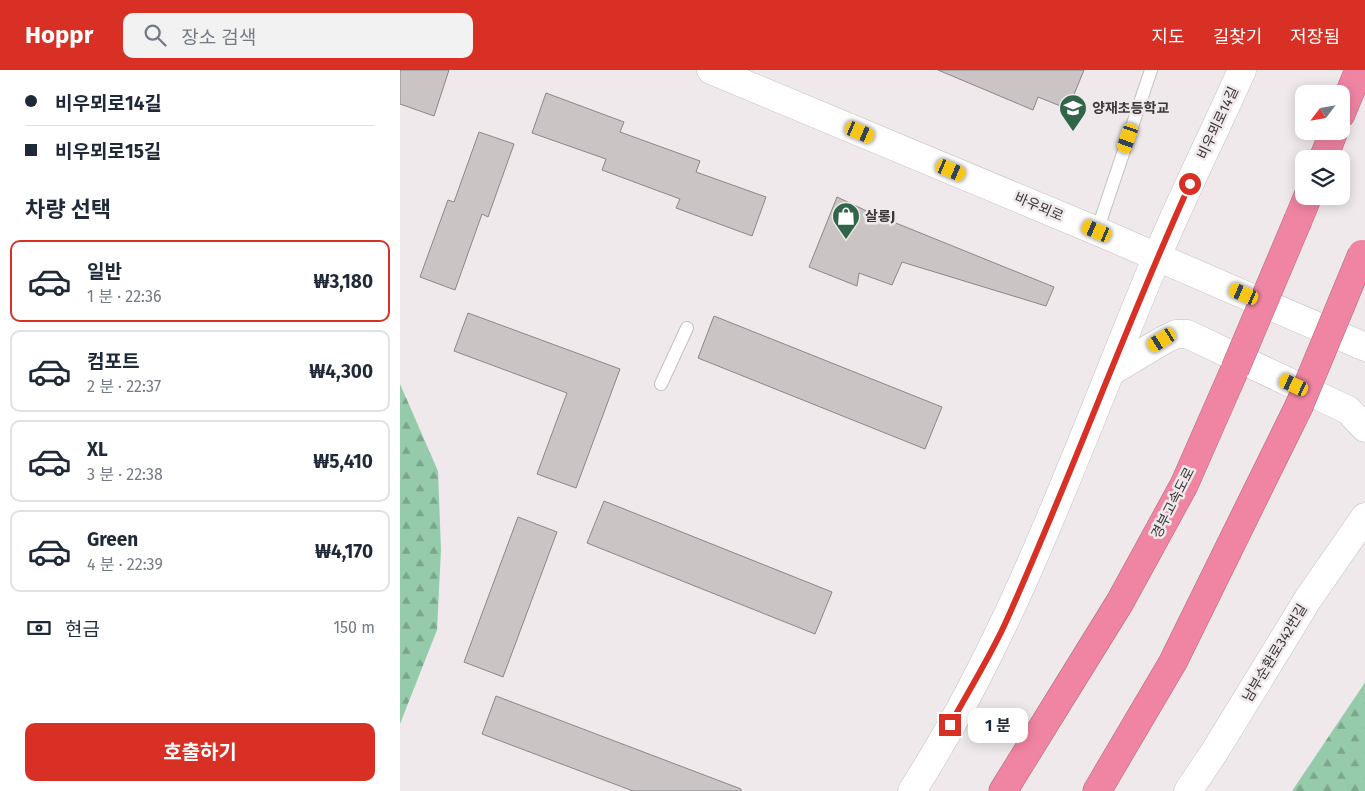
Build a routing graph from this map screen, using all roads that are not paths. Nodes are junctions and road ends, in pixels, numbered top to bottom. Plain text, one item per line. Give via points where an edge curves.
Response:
1 (711, 70) edge
2 (1151, 70) edge
3 (1242, 70) edge
4 (1359, 70) edge
5 (1350, 92) edge
6 (1303, 208) edge
7 (1097, 231) junction
8 (1364, 251) edge
9 (1157, 257) junction
10 (687, 328) dead end
11 (1365, 347) edge
12 (1112, 372) junction
13 (661, 384) dead end
14 (1365, 428) edge
15 (1365, 517) edge
16 (912, 791) edge
17 (1003, 791) edge
18 (1097, 791) edge
19 (1188, 791) edge

1 - 7 street, 바우뫼로
2 - 7 lane
3 - 9 street, 비우뫼로14길
4 - 5 highway
6 - 17 highway, 경부고속도로, bridge via 1184,485 1120,602
7 - 9 street, 바우뫼로
8 - 18 highway, bridge via 1299,406 1173,662
9 - 11 street, 바우뫼로
9 - 12 street, 비우뫼로14길
10 - 13 lane
12 - 14 street via 1162,340 1186,334 1348,410
12 - 16 street, 비우뫼로14길 via 1003,627
15 - 19 street, 남부순환로342번길 via 1308,599

